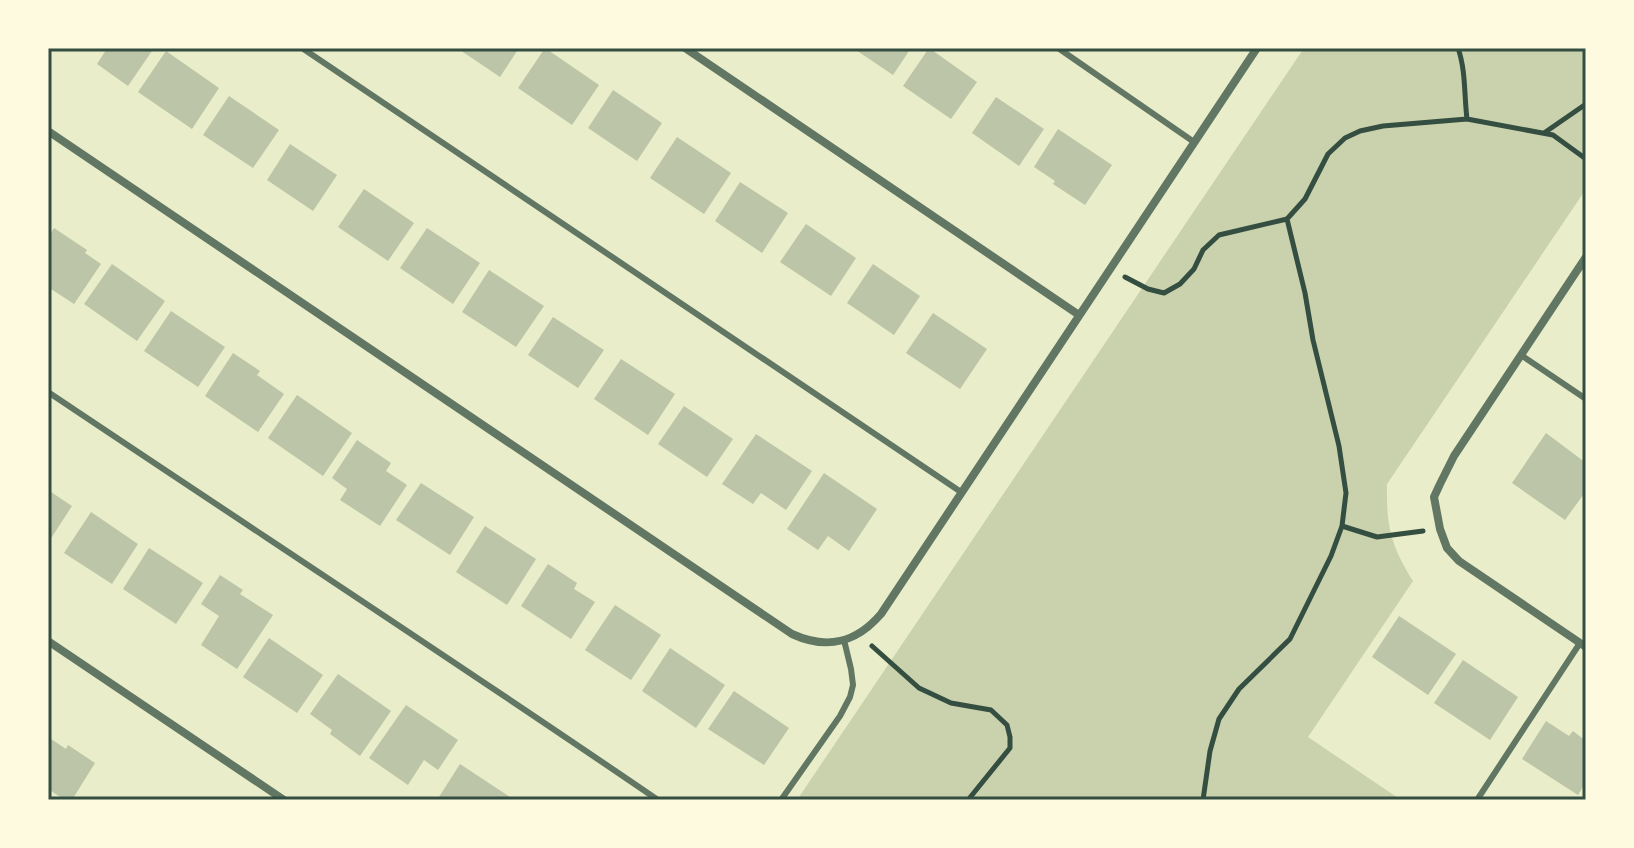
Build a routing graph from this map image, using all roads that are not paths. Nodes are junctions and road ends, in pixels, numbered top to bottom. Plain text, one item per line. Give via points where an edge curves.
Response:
1 (302, 48) edge
2 (685, 48) edge
3 (1058, 48) edge
4 (1257, 48) edge
5 (48, 131) edge
6 (1194, 142) junction
7 (1586, 257) edge
8 (1079, 315) junction
9 (1521, 355) junction
10 (48, 392) edge
11 (1586, 399) edge
12 (961, 492) junction
13 (844, 640) junction
14 (48, 641) edge
15 (1583, 645) edge
16 (284, 800) edge
17 (658, 800) edge
18 (781, 800) edge
19 (1477, 800) edge

1 - 12 lane
2 - 8 street
3 - 6 lane
4 - 6 street
5 - 13 street via 792,634 807,641
6 - 8 street
7 - 9 street
8 - 12 street
9 - 11 lane
9 - 15 street via 1440,484 1434,497 1440,529 1459,561
10 - 17 lane
12 - 13 street via 881,614 860,634
13 - 18 lane via 853,685 850,697
14 - 16 street
15 - 19 lane

